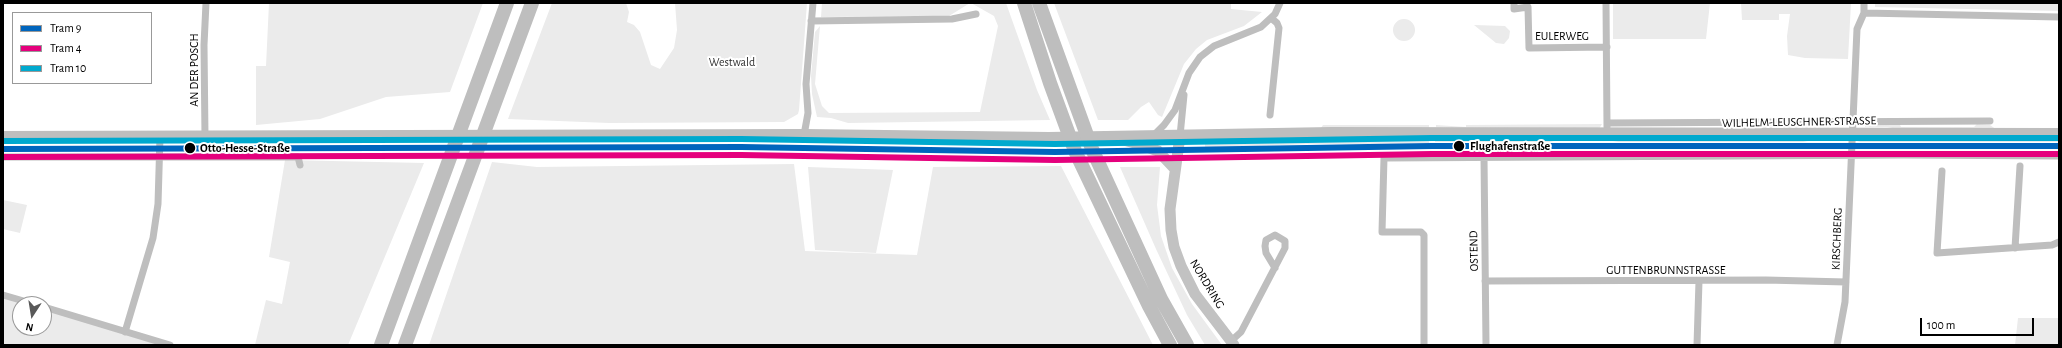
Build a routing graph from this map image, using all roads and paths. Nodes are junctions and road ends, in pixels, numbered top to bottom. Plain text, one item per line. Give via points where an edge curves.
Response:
1 (206, 3) edge
2 (507, 3) edge
3 (532, 3) edge
4 (813, 3) edge
5 (1024, 3) edge
6 (1039, 3) edge
7 (1280, 3) edge
8 (1514, 3) edge
9 (1606, 3) edge
10 (1864, 3) edge
11 (1864, 12) junction
12 (976, 14) dead end
13 (2059, 17) edge
14 (1271, 18) junction
15 (811, 21) junction
16 (1607, 47) junction
17 (1185, 87) junction
18 (1270, 115) dead end
19 (1990, 121) dead end
20 (1853, 127) junction
21 (1607, 129) junction
22 (2059, 134) edge
23 (804, 135) junction
24 (1152, 136) junction
25 (1180, 136) junction
26 (3, 137) edge
27 (160, 137) junction
28 (205, 137) junction
29 (1112, 137) junction
30 (1851, 156) junction
31 (2059, 156) edge
32 (3, 157) edge
33 (161, 157) junction
34 (1484, 157) junction
35 (300, 165) dead end
36 (2020, 166) dead end
37 (1175, 169) junction
38 (1942, 171) dead end
39 (2059, 242) edge
40 (2015, 248) junction
41 (1275, 268) dead end
42 (1485, 281) junction
43 (1699, 281) junction
44 (1846, 282) junction
45 (52, 309) edge
46 (391, 318) junction
47 (125, 332) junction
48 (1232, 343) edge
49 (170, 345) edge
50 (377, 345) edge
51 (381, 345) edge
52 (405, 345) edge
53 (1170, 345) edge
54 (1187, 345) edge
55 (1424, 345) edge
56 (1486, 345) edge
57 (1697, 345) edge
58 (1837, 345) edge

1 - 28 street, AN DER POSCH
2 - 46 highway
3 - 52 highway
4 - 15 street
5 - 53 highway via 1075,151
6 - 54 highway via 1092,148 1161,299
7 - 14 street
8 - 16 street, EULERWEG via 1514,9 1528,7 1529,48
9 - 16 street
10 - 11 street
11 - 13 street
11 - 20 street, KIRSCHBERG via 1857,29
12 - 15 street via 940,20
14 - 17 street via 1255,30 1209,49 1196,62
14 - 18 street via 1279,28
15 - 23 street via 806,84 808,113
16 - 21 street
17 - 24 street via 1171,116
17 - 25 street
19 - 20 street, WILHELM-LEUSCHNER-STRASSE
20 - 21 main road, WILHELM-LEUSCHNER-STRASSE
20 - 22 main road, WILHELM-LEUSCHNER-STRASSE
20 - 30 street, KIRSCHBERG
21 - 25 main road, WILHELM-LEUSCHNER-STRASSE
23 - 28 main road, WILHELM-LEUSCHNER-STRASSE
23 - 29 main road, WILHELM-LEUSCHNER-STRASSE
24 - 25 main road, WILHELM-LEUSCHNER-STRASSE
24 - 29 main road, WILHELM-LEUSCHNER-STRASSE
25 - 37 main road, NORDRING
26 - 27 main road, WILHELM-LEUSCHNER-STRASSE
27 - 28 main road, WILHELM-LEUSCHNER-STRASSE
27 - 33 street
29 - 37 main road via 1142,144 1158,151
30 - 31 street
30 - 34 street
30 - 44 street, KIRSCHBERG
32 - 33 street
33 - 35 street via 298,157
33 - 47 street via 153,238
34 - 42 street, OSTEND
34 - 55 street via 1384,158 1382,232 1422,232 1424,235
36 - 40 street
37 - 48 main road, NORDRING via 1170,220 1177,257 1195,294
38 - 40 street via 1937,253
39 - 40 street via 2052,245
41 - 48 street via 1241,332
42 - 43 street, GUTTENBRUNNSTRASSE
42 - 56 street, OSTEND
43 - 44 street, GUTTENBRUNNSTRASSE
43 - 57 street
44 - 58 street, KIRSCHBERG via 1844,312
45 - 47 street
46 - 50 highway
46 - 51 highway
47 - 49 street

